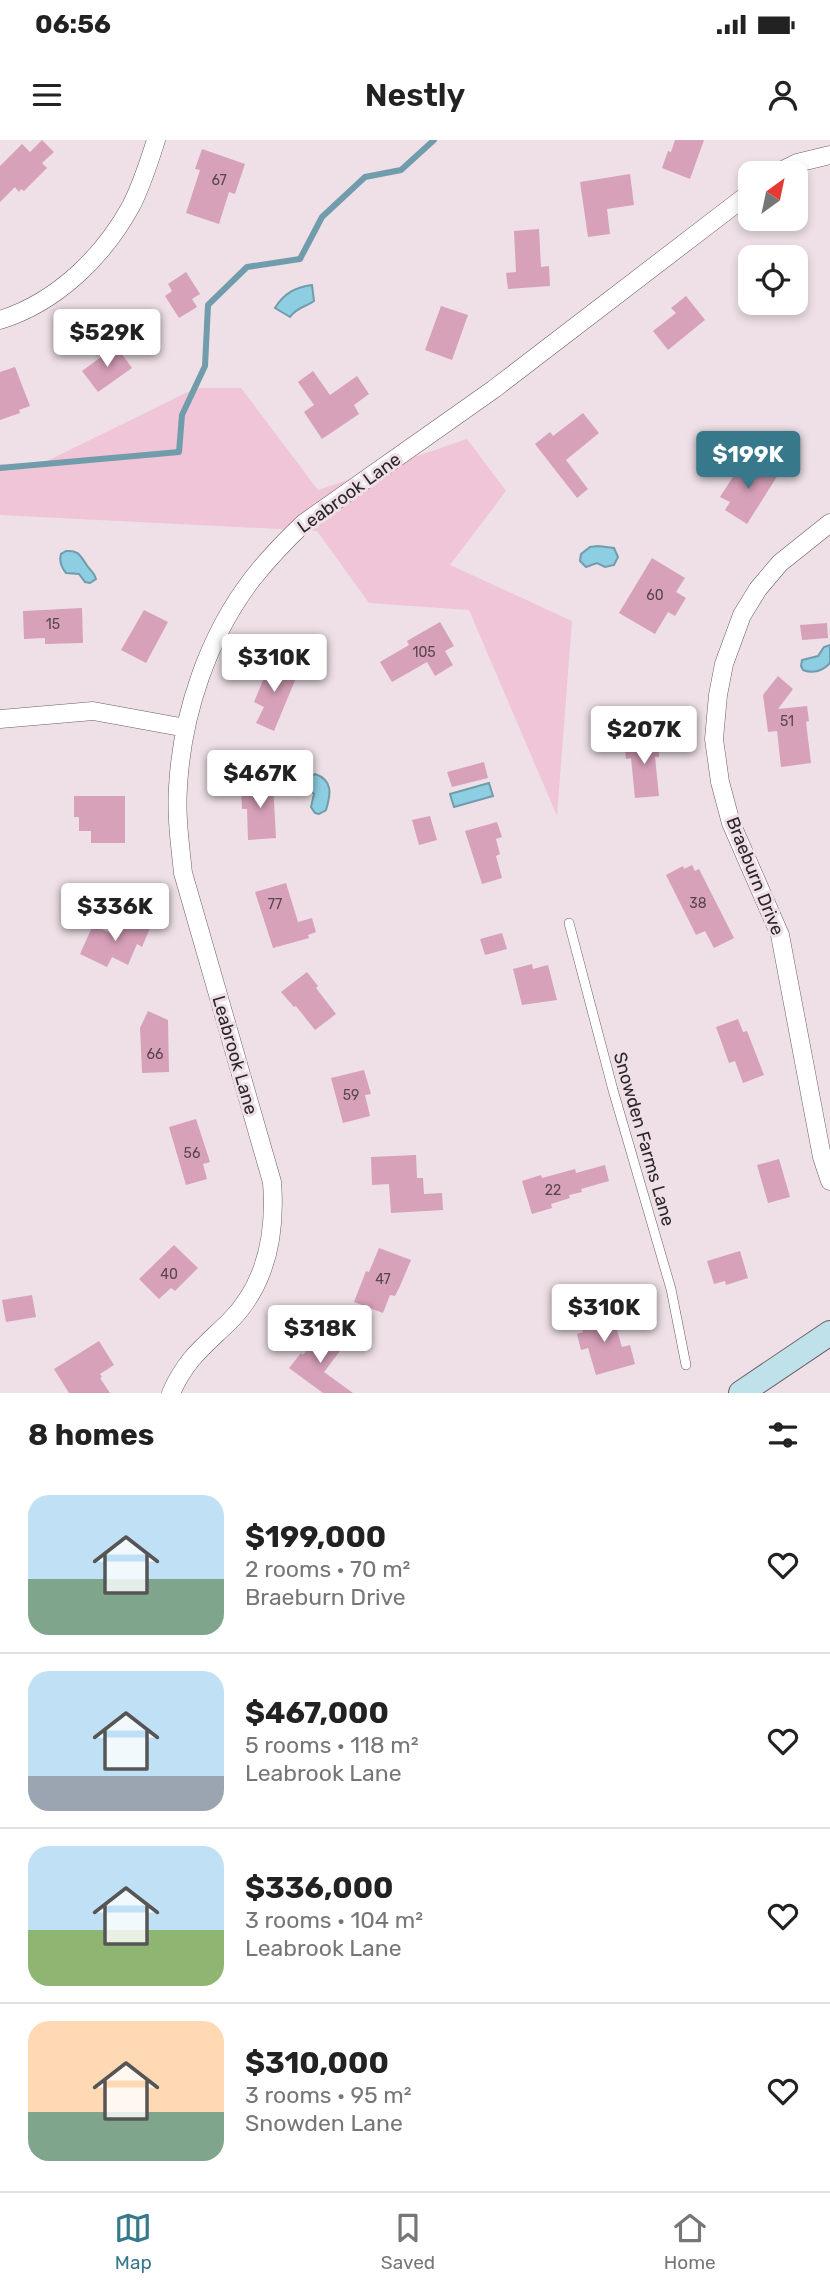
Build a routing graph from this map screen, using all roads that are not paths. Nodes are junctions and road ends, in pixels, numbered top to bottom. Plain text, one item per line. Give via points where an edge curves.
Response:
1 (156, 140) edge
2 (830, 155) edge
3 (805, 161) edge
4 (738, 202) edge
5 (0, 320) edge
6 (830, 523) edge
7 (0, 719) edge
8 (186, 728) junction
9 (569, 923) dead end
10 (830, 1181) edge
11 (830, 1334) edge
12 (686, 1365) dead end
13 (171, 1393) edge
14 (741, 1393) edge

1 - 5 street via 132,204 93,260 39,303
2 - 3 street
4 - 8 street, Leabrook Lane via 494,389 304,523 252,580 223,626 194,694
6 - 10 street, Braeburn Drive via 780,563 742,615 724,664 714,739 731,823 780,935
7 - 8 street via 93,711
8 - 13 street, Leabrook Lane via 178,786 183,873 272,1182 274,1210 272,1238 250,1296 193,1355
9 - 12 lane, Snowden Farms Lane via 671,1289
11 - 14 street

